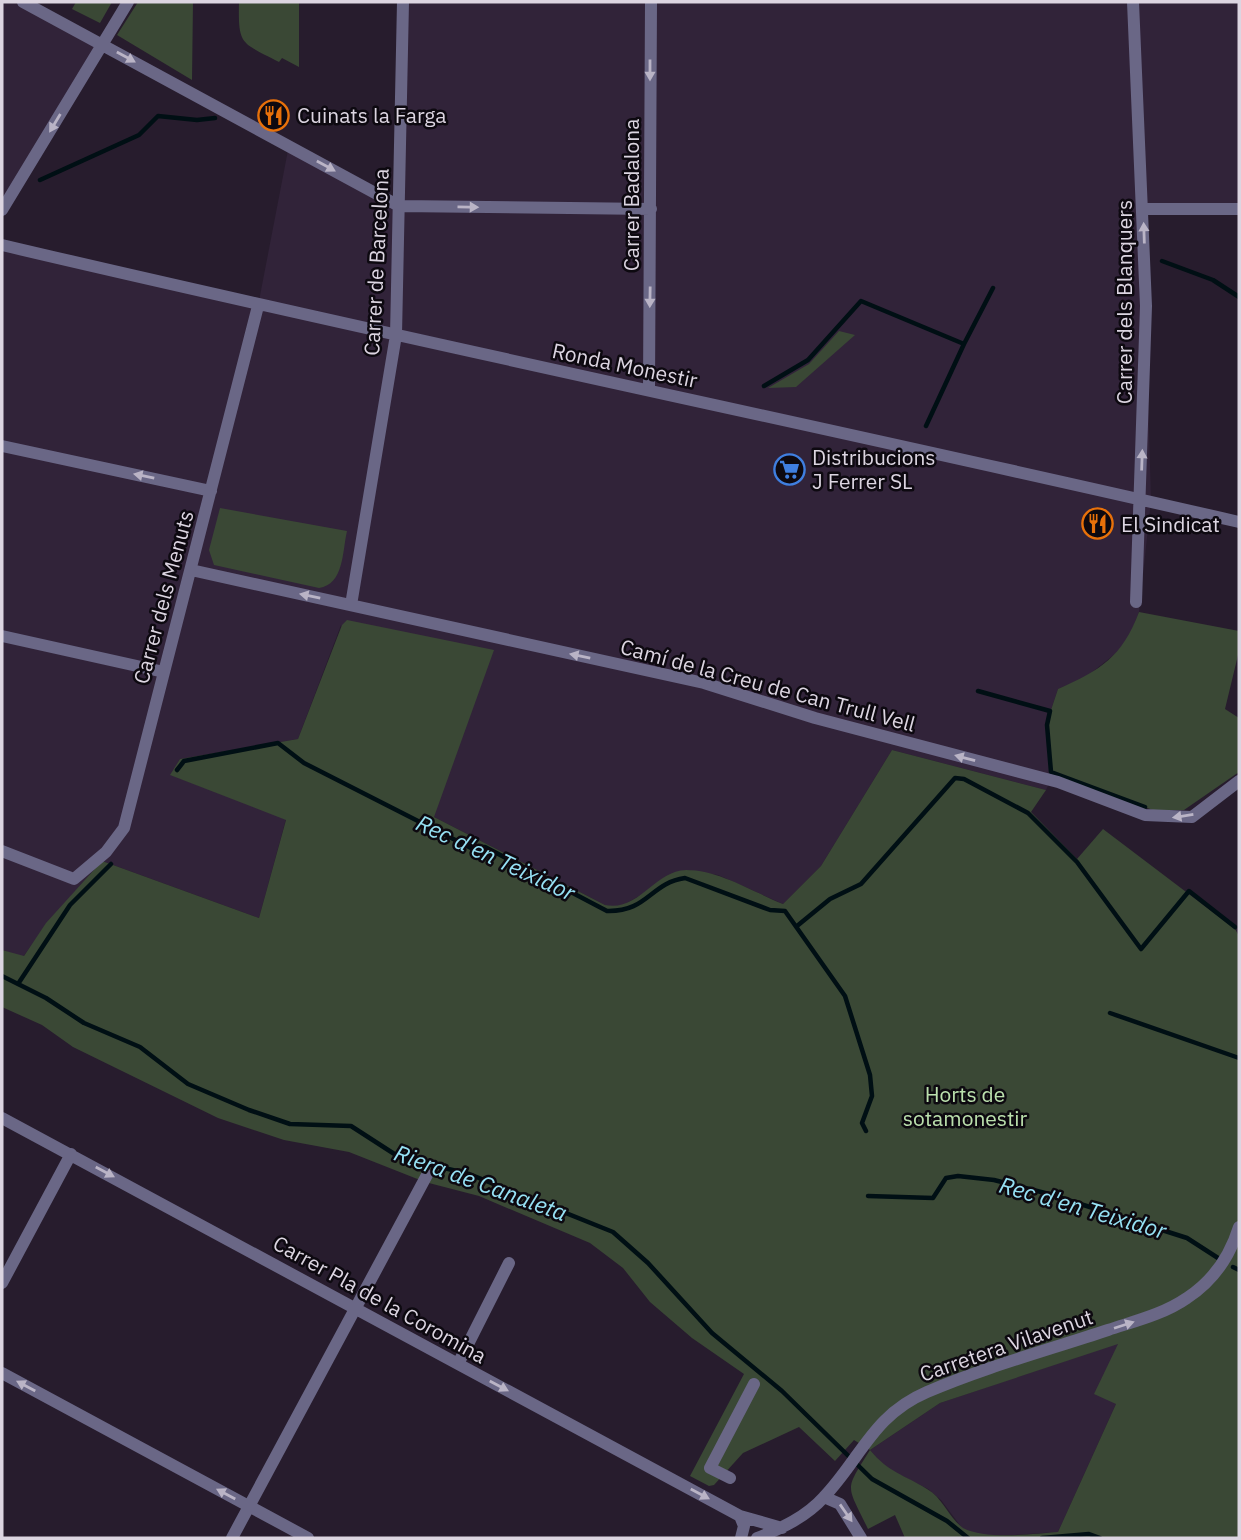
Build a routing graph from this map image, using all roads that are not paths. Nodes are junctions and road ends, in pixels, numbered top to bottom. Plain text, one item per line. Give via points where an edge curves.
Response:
1 (23, 2) edge
2 (128, 2) edge
3 (403, 2) edge
4 (651, 2) edge
5 (1133, 2) edge
6 (103, 44) junction
7 (399, 206) junction
8 (651, 209) junction
9 (1143, 209) junction
10 (1239, 209) edge
11 (2, 210) edge
12 (2, 245) edge
13 (258, 306) junction
14 (396, 335) junction
15 (649, 389) junction
16 (2, 446) edge
17 (211, 491) junction
18 (1140, 499) junction
19 (1239, 522) edge
20 (191, 570) junction
21 (1136, 602) dead end
22 (351, 605) junction
23 (2, 636) edge
24 (164, 672) junction
25 (1239, 781) edge
26 (2, 851) edge
27 (2, 1118) edge
28 (71, 1154) junction
29 (427, 1175) dead end
30 (1239, 1227) edge
31 (509, 1263) dead end
32 (2, 1283) edge
33 (355, 1308) junction
34 (458, 1364) junction
35 (2, 1373) edge
36 (754, 1384) dead end
37 (730, 1478) dead end
38 (824, 1497) junction
39 (249, 1506) junction
40 (740, 1516) junction
41 (782, 1528) junction
42 (232, 1538) edge
43 (308, 1538) edge
44 (741, 1538) edge
45 (757, 1538) edge
46 (861, 1538) edge

1 - 6 street
2 - 6 street
3 - 7 street, Carrer de Barcelona
4 -> 8 street, Carrer Badalona
5 - 9 street, Carrer dels Blanquers
6 -> 7 street
6 -> 11 street
7 -> 8 street
7 - 14 street, Carrer de Barcelona
8 -> 15 street, Carrer Badalona
9 - 10 street
18 -> 9 street, Carrer dels Blanquers via 1146,345
12 - 13 street, Ronda Monestir
13 - 14 street, Ronda Monestir
13 - 17 street, Carrer dels Menuts
14 - 15 street, Ronda Monestir
14 - 22 street, Carrer de Barcelona
15 - 18 street, Ronda Monestir
17 -> 16 street
17 - 20 street, Carrer dels Menuts
18 - 19 street, Ronda Monestir
18 - 21 street, Carrer dels Blanquers
22 -> 20 street, Camí de la Creu de Can Trull Vell
20 - 24 street, Carrer dels Menuts
25 -> 22 street, Camí de la Creu de Can Trull Vell via 1192,817 1145,815 1058,782 815,718 704,683
23 - 24 street
24 - 26 street, Carrer dels Menuts via 124,828 106,852 74,879
27 - 28 street, Carrer Pla de la Coromina
28 - 32 street
28 -> 33 street, Carrer Pla de la Coromina
29 - 33 street
38 -> 30 street, Carretera Vilavenut via 889,1415 925,1392 1177,1305 1217,1272
31 - 34 street
33 - 34 street, Carrer Pla de la Coromina
33 - 39 street
34 -> 40 street, Carrer Pla de la Coromina
39 -> 35 street
36 - 37 street via 710,1468
38 - 41 street, Carretera Vilavenut
38 -> 46 street via 840,1504
39 - 42 street
39 - 43 street
40 - 41 street, Carrer Pla de la Coromina
40 - 44 street via 744,1525
41 - 45 street, Carretera Vilavenut

